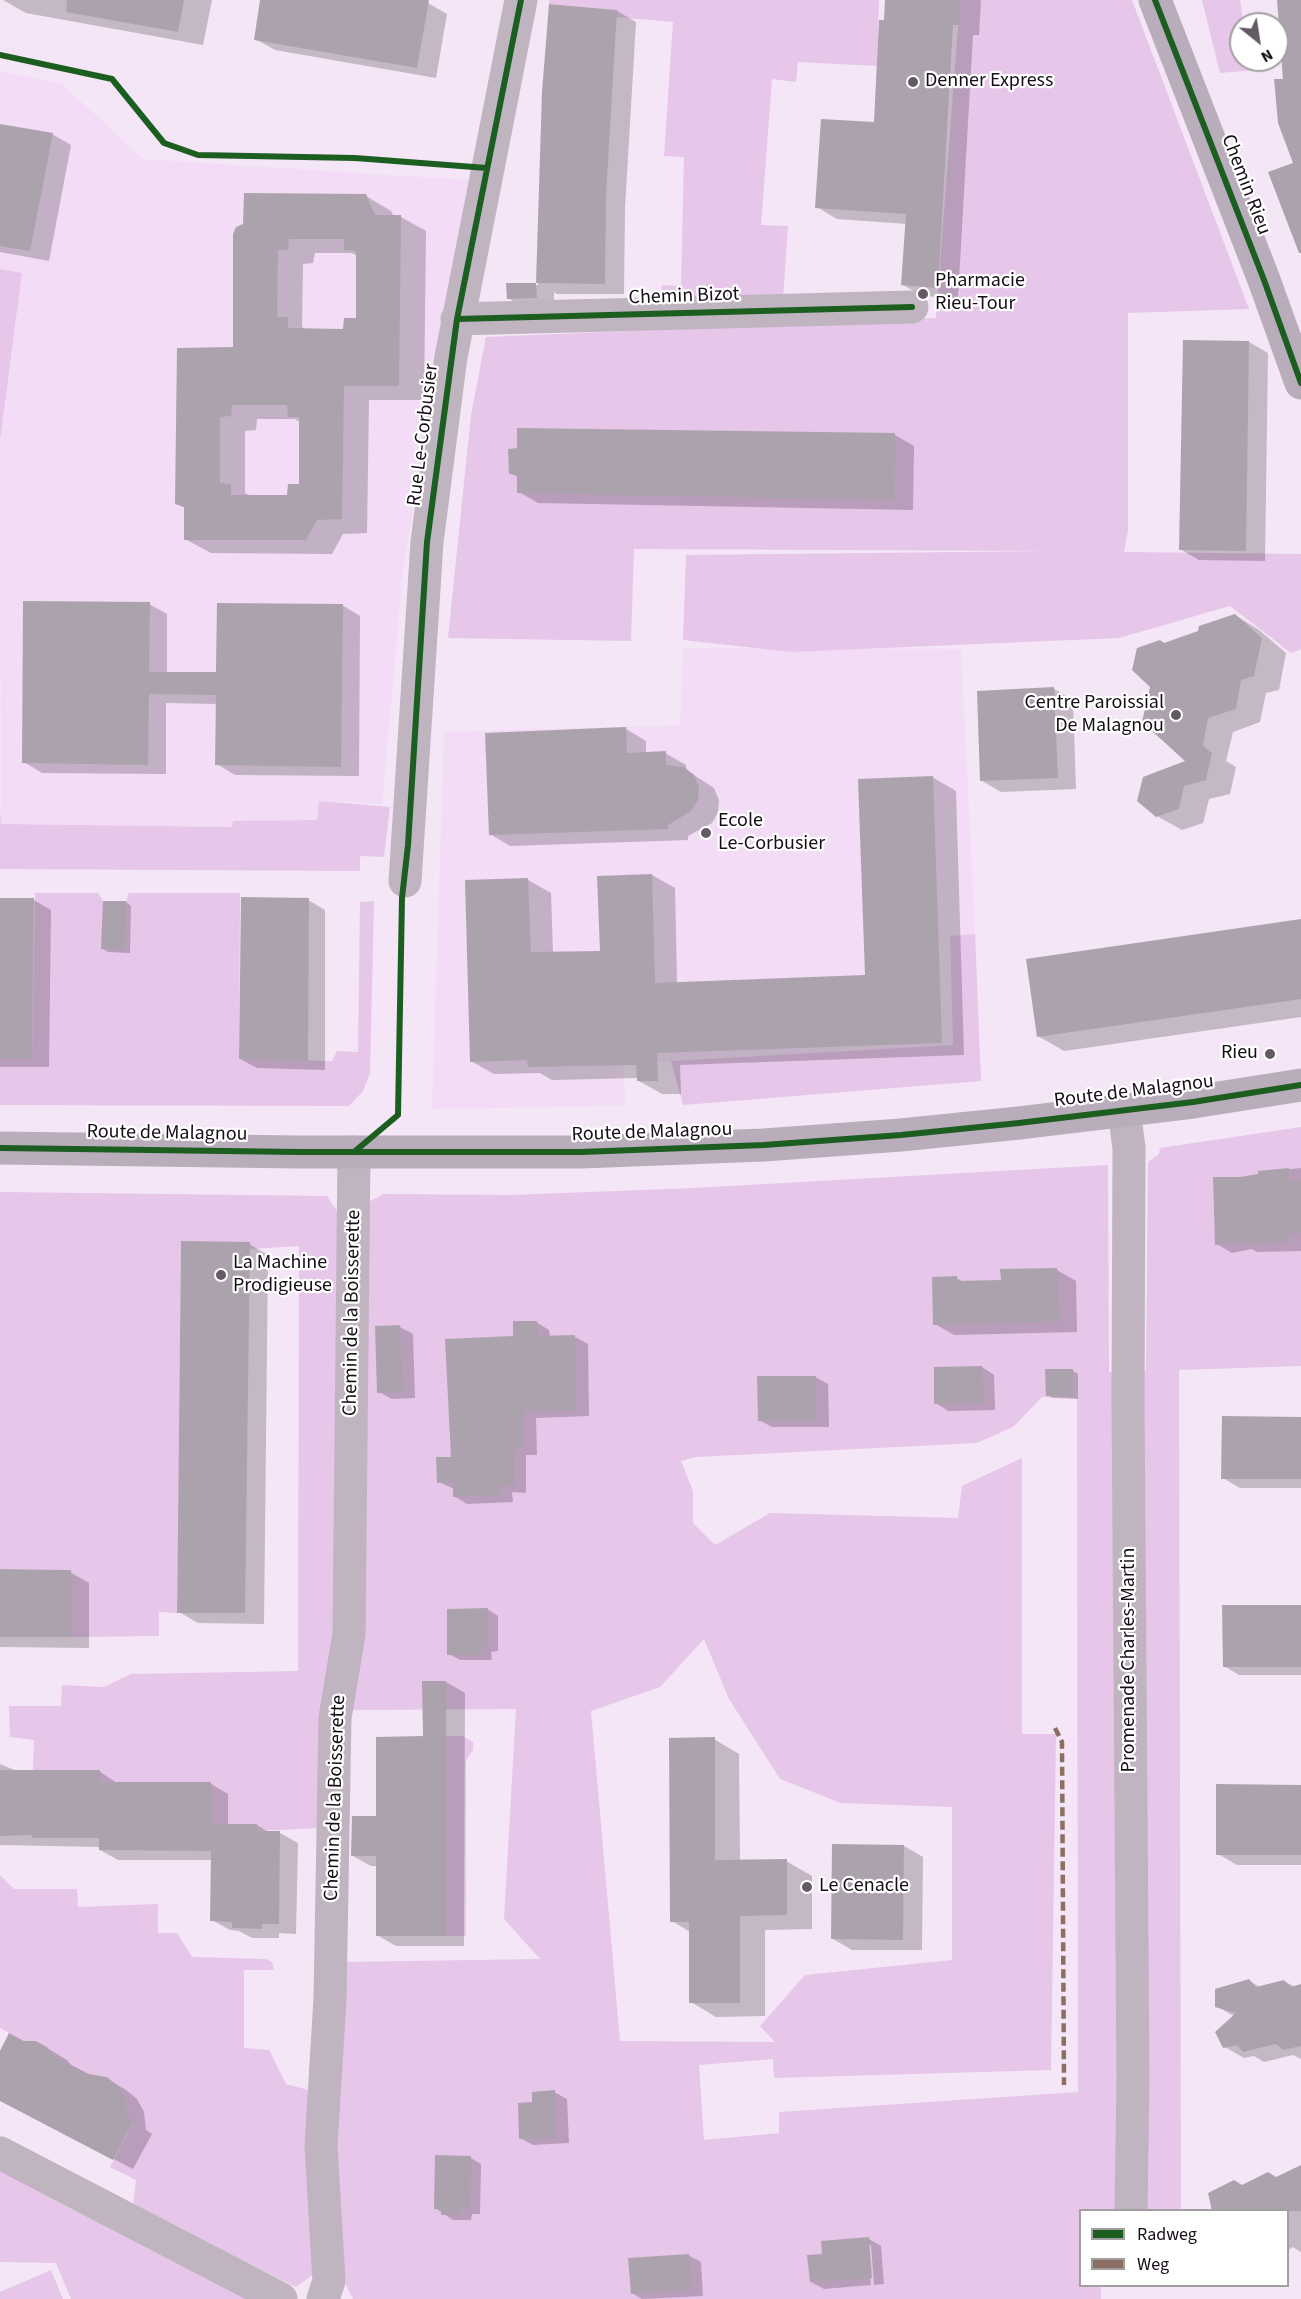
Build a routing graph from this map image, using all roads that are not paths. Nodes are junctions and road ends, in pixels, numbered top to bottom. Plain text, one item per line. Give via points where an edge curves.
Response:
1 (521, 0) edge
2 (1155, 0) edge
3 (912, 307) dead end
4 (458, 319) junction
5 (1301, 383) edge
6 (405, 880) dead end
7 (1301, 1085) edge
8 (1124, 1110) junction
9 (0, 1148) edge
10 (354, 1152) junction
11 (0, 2153) edge
12 (1131, 2209) edge
13 (281, 2299) edge
14 (323, 2299) edge

1 - 4 street, Rue Le-Corbusier
2 - 5 main road, Chemin Rieu
3 - 4 street, Chemin Bizot
4 - 6 street, Rue Le-Corbusier via 427,542
7 - 8 main road, Route de Malagnou
8 - 10 main road, Route de Malagnou via 902,1135 764,1145 580,1152
8 - 12 street, Promenade Charles-Martin via 1129,1148
9 - 10 main road, Route de Malagnou
10 - 14 street, Chemin de la Boisserette via 349,1634 335,1718 330,1999 321,2146 329,2281
11 - 13 street

